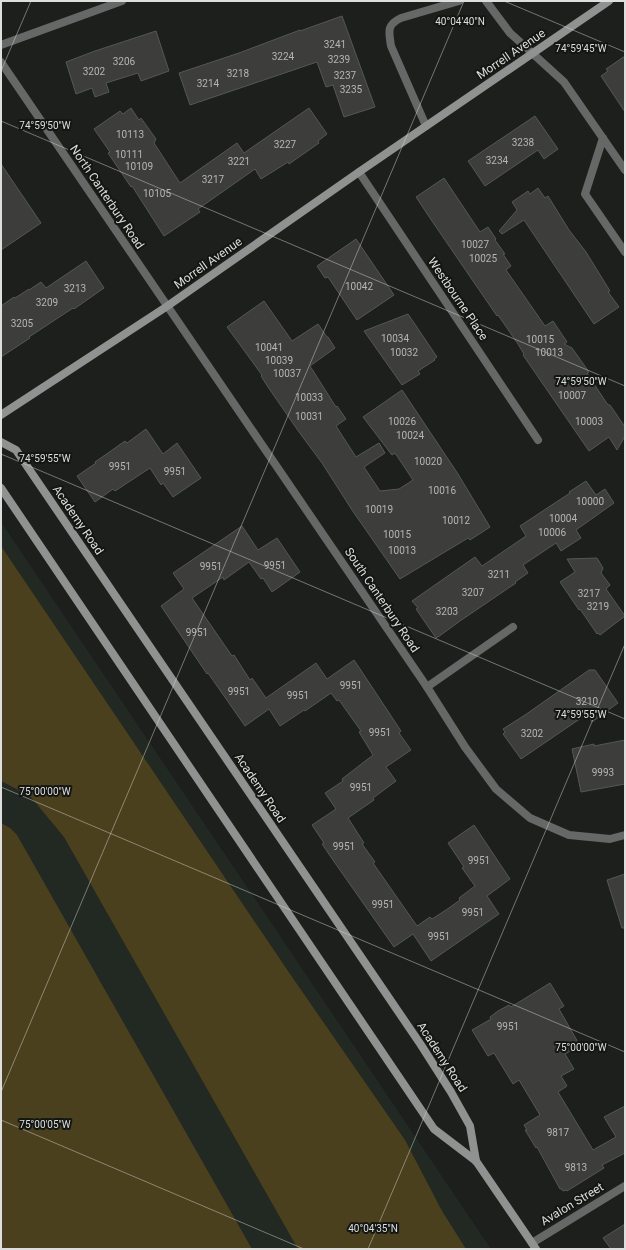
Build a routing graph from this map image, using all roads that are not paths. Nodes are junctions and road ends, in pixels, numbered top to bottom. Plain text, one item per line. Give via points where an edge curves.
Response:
1 (122, 1) edge
2 (459, 1) edge
3 (486, 1) edge
4 (609, 1) edge
5 (1, 45) edge
6 (534, 53) junction
7 (1, 62) edge
8 (426, 126) junction
9 (603, 138) junction
10 (625, 170) edge
11 (359, 172) junction
12 (625, 252) edge
13 (166, 306) junction
14 (1, 415) edge
15 (538, 440) dead end
16 (1, 442) edge
17 (1, 488) edge
18 (513, 627) dead end
19 (427, 687) junction
20 (625, 835) edge
21 (476, 1161) junction
22 (625, 1186) edge
23 (534, 1246) edge

1 - 5 street
2 - 8 street via 401,18 390,27 391,46
3 - 6 street via 510,33
4 - 6 main road, Morrell Avenue
6 - 8 main road, Morrell Avenue
6 - 9 street via 564,82
7 - 13 street, North Canterbury Road
8 - 11 main road, Morrell Avenue
9 - 10 street
9 - 12 street via 585,194
11 - 13 main road, Morrell Avenue
11 - 15 street, Westbourne Place
13 - 14 main road, Morrell Avenue
13 - 19 street, South Canterbury Road
16 - 21 main road, Academy Road via 16,450 421,1045 470,1126
17 - 21 main road, Academy Road via 434,1129
18 - 19 street
19 - 20 street, South Canterbury Road via 465,747 496,789 530,818 569,835 610,839
21 - 23 main road, Academy Road
22 - 23 street, Avalon Street via 562,1224

